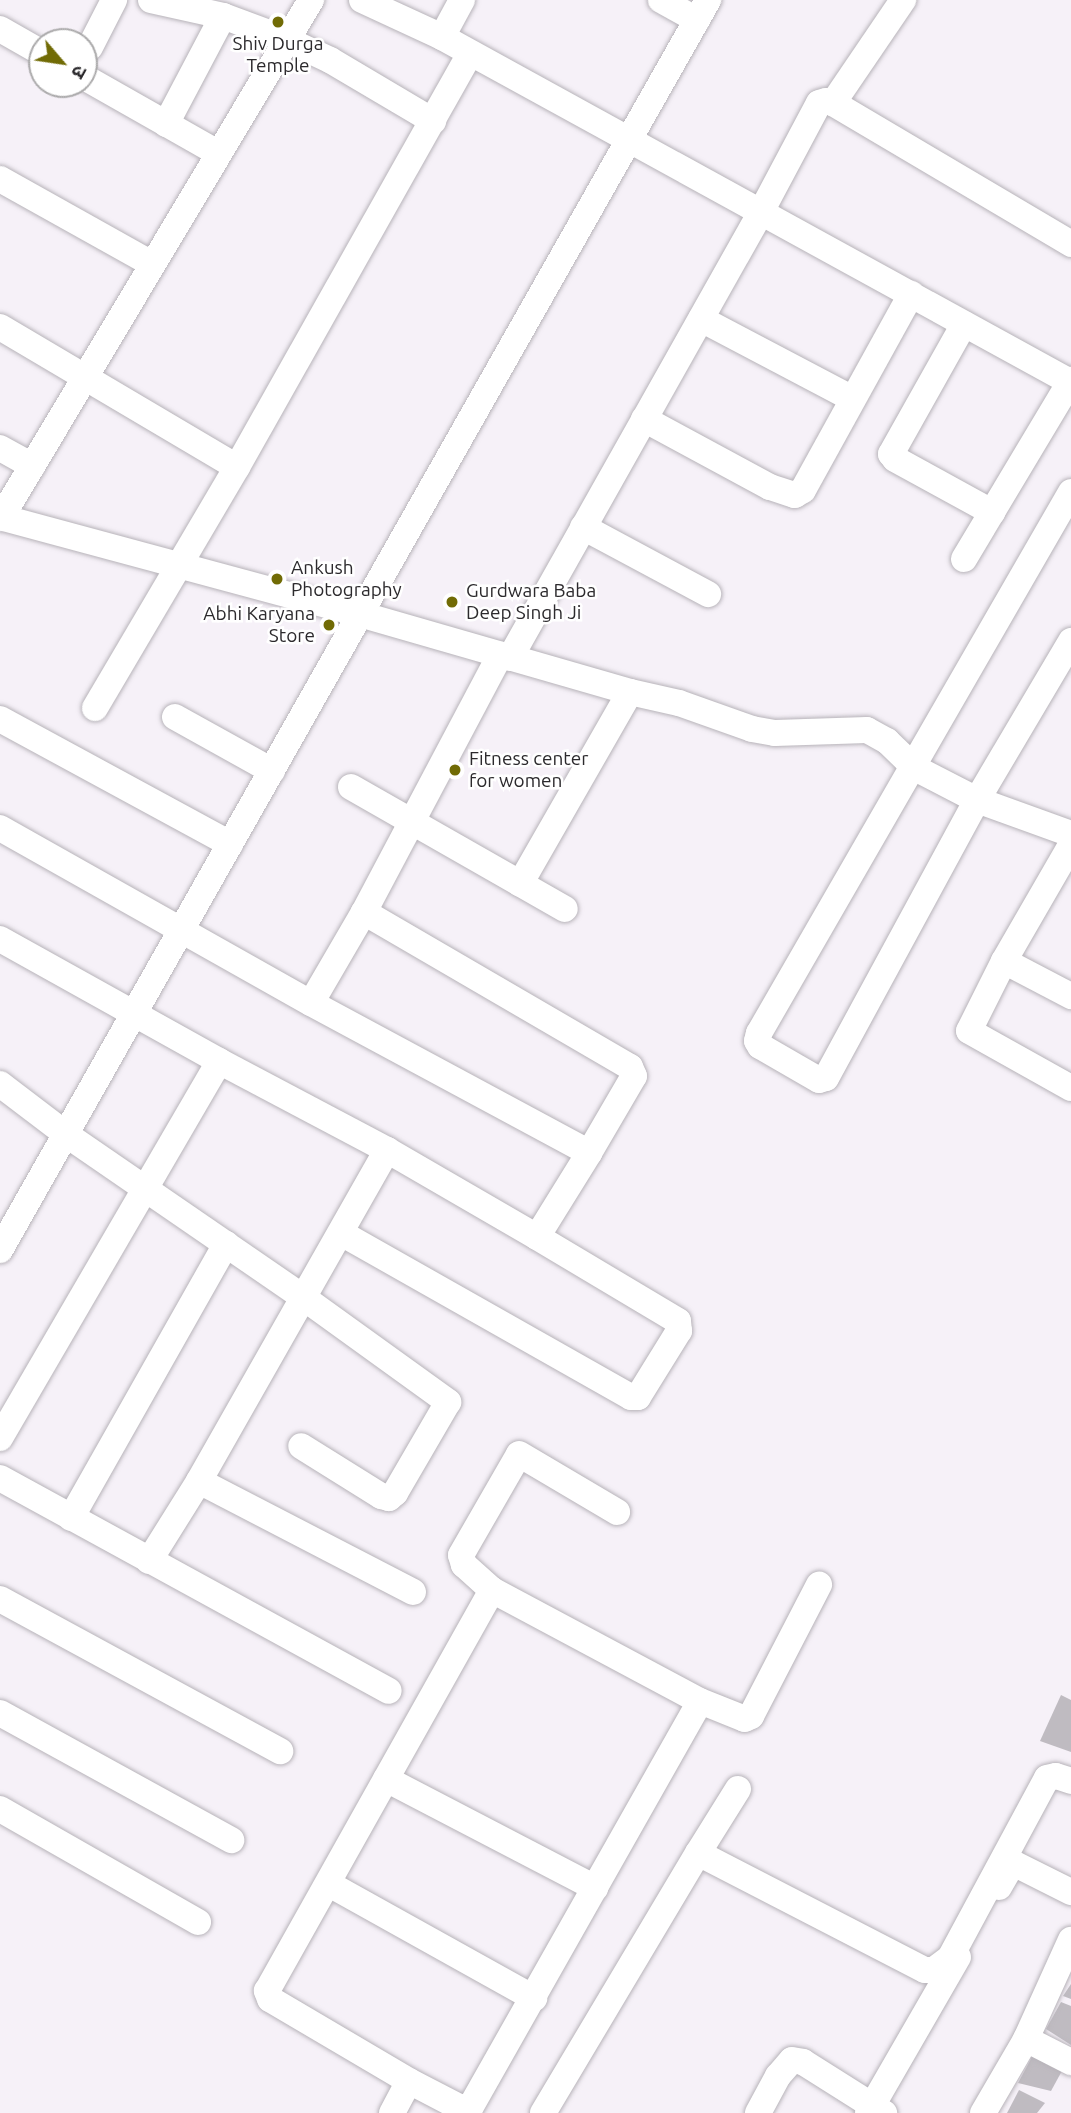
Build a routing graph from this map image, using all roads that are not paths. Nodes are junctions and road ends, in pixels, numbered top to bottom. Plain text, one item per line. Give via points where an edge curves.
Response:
1 (115, 0) edge
2 (311, 0) edge
3 (462, 0) edge
4 (661, 0) edge
5 (904, 0) edge
6 (366, 1) edge
7 (167, 2) edge
8 (703, 10) edge
9 (223, 16) junction
10 (0, 29) edge
11 (98, 32) edge
12 (442, 37) junction
13 (285, 39) junction
14 (28, 45) edge
15 (470, 53) junction
16 (98, 85) edge
17 (832, 103) junction
18 (433, 121) junction
19 (166, 124) junction
20 (631, 140) junction
21 (218, 153) junction
22 (0, 179) edge
23 (761, 212) junction
24 (1071, 244) edge
25 (152, 264) junction
26 (911, 294) junction
27 (701, 318) junction
28 (964, 324) junction
29 (0, 327) edge
30 (84, 378) junction
31 (1071, 381) edge
32 (843, 394) dead end
33 (644, 419) junction
34 (0, 448) edge
35 (32, 466) junction
36 (237, 467) junction
37 (1071, 492) edge
38 (992, 512) junction
39 (1, 517) edge
40 (583, 527) junction
41 (964, 559) dead end
42 (178, 567) junction
43 (708, 594) dead end
44 (360, 614) junction
45 (1071, 641) edge
46 (505, 656) junction
47 (630, 692) junction
48 (95, 708) dead end
49 (175, 717) dead end
50 (0, 719) edge
51 (915, 768) junction
52 (272, 771) junction
53 (351, 787) dead end
54 (977, 800) junction
55 (414, 823) junction
56 (0, 828) edge
57 (1071, 834) edge
58 (230, 844) junction
59 (1071, 845) edge
60 (520, 884) junction
61 (565, 909) dead end
62 (364, 912) junction
63 (183, 929) junction
64 (0, 939) edge
65 (1004, 961) junction
66 (1071, 996) edge
67 (311, 1003) junction
68 (136, 1013) junction
69 (219, 1061) junction
70 (1, 1085) edge
71 (1071, 1088) edge
72 (67, 1135) junction
73 (387, 1150) junction
74 (589, 1153) junction
75 (145, 1189) junction
76 (341, 1233) junction
77 (4, 1234) edge
78 (537, 1237) junction
79 (226, 1244) junction
80 (304, 1298) junction
81 (0, 1438) edge
82 (301, 1446) dead end
83 (0, 1478) edge
84 (199, 1481) junction
85 (617, 1512) dead end
86 (71, 1518) junction
87 (149, 1561) junction
88 (819, 1585) dead end
89 (492, 1590) junction
90 (413, 1592) dead end
91 (0, 1599) edge
92 (389, 1691) dead end
93 (700, 1701) junction
94 (0, 1713) edge
95 (280, 1751) dead end
96 (386, 1779) junction
97 (1071, 1780) edge
98 (738, 1789) dead end
99 (0, 1809) edge
100 (231, 1840) dead end
101 (698, 1853) junction
102 (329, 1884) junction
103 (595, 1888) junction
104 (1071, 1892) edge
105 (198, 1922) dead end
106 (1069, 1950) edge
107 (534, 1998) junction
108 (1026, 2039) junction
109 (1071, 2062) edge
110 (409, 2081) junction
111 (875, 2110) edge
112 (392, 2113) edge
113 (543, 2113) edge
114 (758, 2113) edge
115 (983, 2113) edge

1 - 7 street
1 - 11 street
2 - 13 street
3 - 12 street
4 - 8 street
5 - 17 street
6 - 12 street
7 - 9 street
8 - 20 street
9 - 13 street
9 - 19 street
10 - 14 street
12 - 15 street
13 - 18 street
13 - 21 street
15 - 18 street
15 - 20 street
16 - 19 street
17 - 23 street via 823,101 816,108
17 - 24 street
18 - 36 street
19 - 21 street
20 - 23 street
20 - 44 street
21 - 25 street
22 - 25 street
23 - 26 street
23 - 27 street
25 - 30 street
26 - 28 street
26 - 33 street via 803,490 795,495 770,487
27 - 32 street
27 - 33 street
28 - 31 street
28 - 38 street via 891,454
29 - 30 street
30 - 35 street
30 - 36 street
31 - 38 street
33 - 40 street
34 - 35 street
35 - 39 street
36 - 42 street
37 - 51 street
38 - 41 street
39 - 42 street
40 - 43 street
40 - 46 street
42 - 44 street
42 - 48 street
44 - 46 street
44 - 52 street
45 - 54 street
46 - 47 street
46 - 55 street
47 - 51 street via 775,733 867,730 887,741
47 - 60 street
49 - 52 street
50 - 58 street
51 - 54 street
51 - 54 street via 759,1033 760,1046 819,1080 826,1078
52 - 58 street
53 - 55 street
54 - 57 street
55 - 60 street
55 - 62 street
56 - 63 street
58 - 63 street
59 - 65 street
60 - 61 street
62 - 67 street
62 - 74 street via 632,1069 632,1079
63 - 67 street
63 - 68 street
64 - 68 street
65 - 66 street
65 - 71 street via 969,1032
67 - 74 street
68 - 69 street
68 - 72 street
69 - 73 street
69 - 75 street
70 - 72 street
72 - 75 street
72 - 77 street
73 - 76 street
73 - 78 street
74 - 78 street
75 - 79 street
75 - 81 street
76 - 78 street via 638,1397 679,1331 678,1321
76 - 80 street
79 - 80 street
79 - 86 street
80 - 82 street via 448,1402 389,1498
80 - 84 street
83 - 86 street
84 - 87 street
84 - 90 street
85 - 89 street via 519,1454 461,1555 464,1565
86 - 87 street
87 - 92 street
88 - 93 street via 751,1716 742,1719
89 - 93 street
89 - 96 street
91 - 95 street
93 - 103 street
94 - 100 street
96 - 102 street
96 - 103 street
97 - 101 street via 1047,1779 950,1958 934,1970 925,1970
98 - 101 street
99 - 105 street
101 - 113 street
102 - 107 street
102 - 110 street via 267,1994
103 - 107 street
104 - 111 street via 1013,1863
106 - 108 street
107 - 110 street via 470,2108 459,2107
108 - 109 street
108 - 115 street
110 - 112 street
111 - 114 street via 803,2062 792,2060

